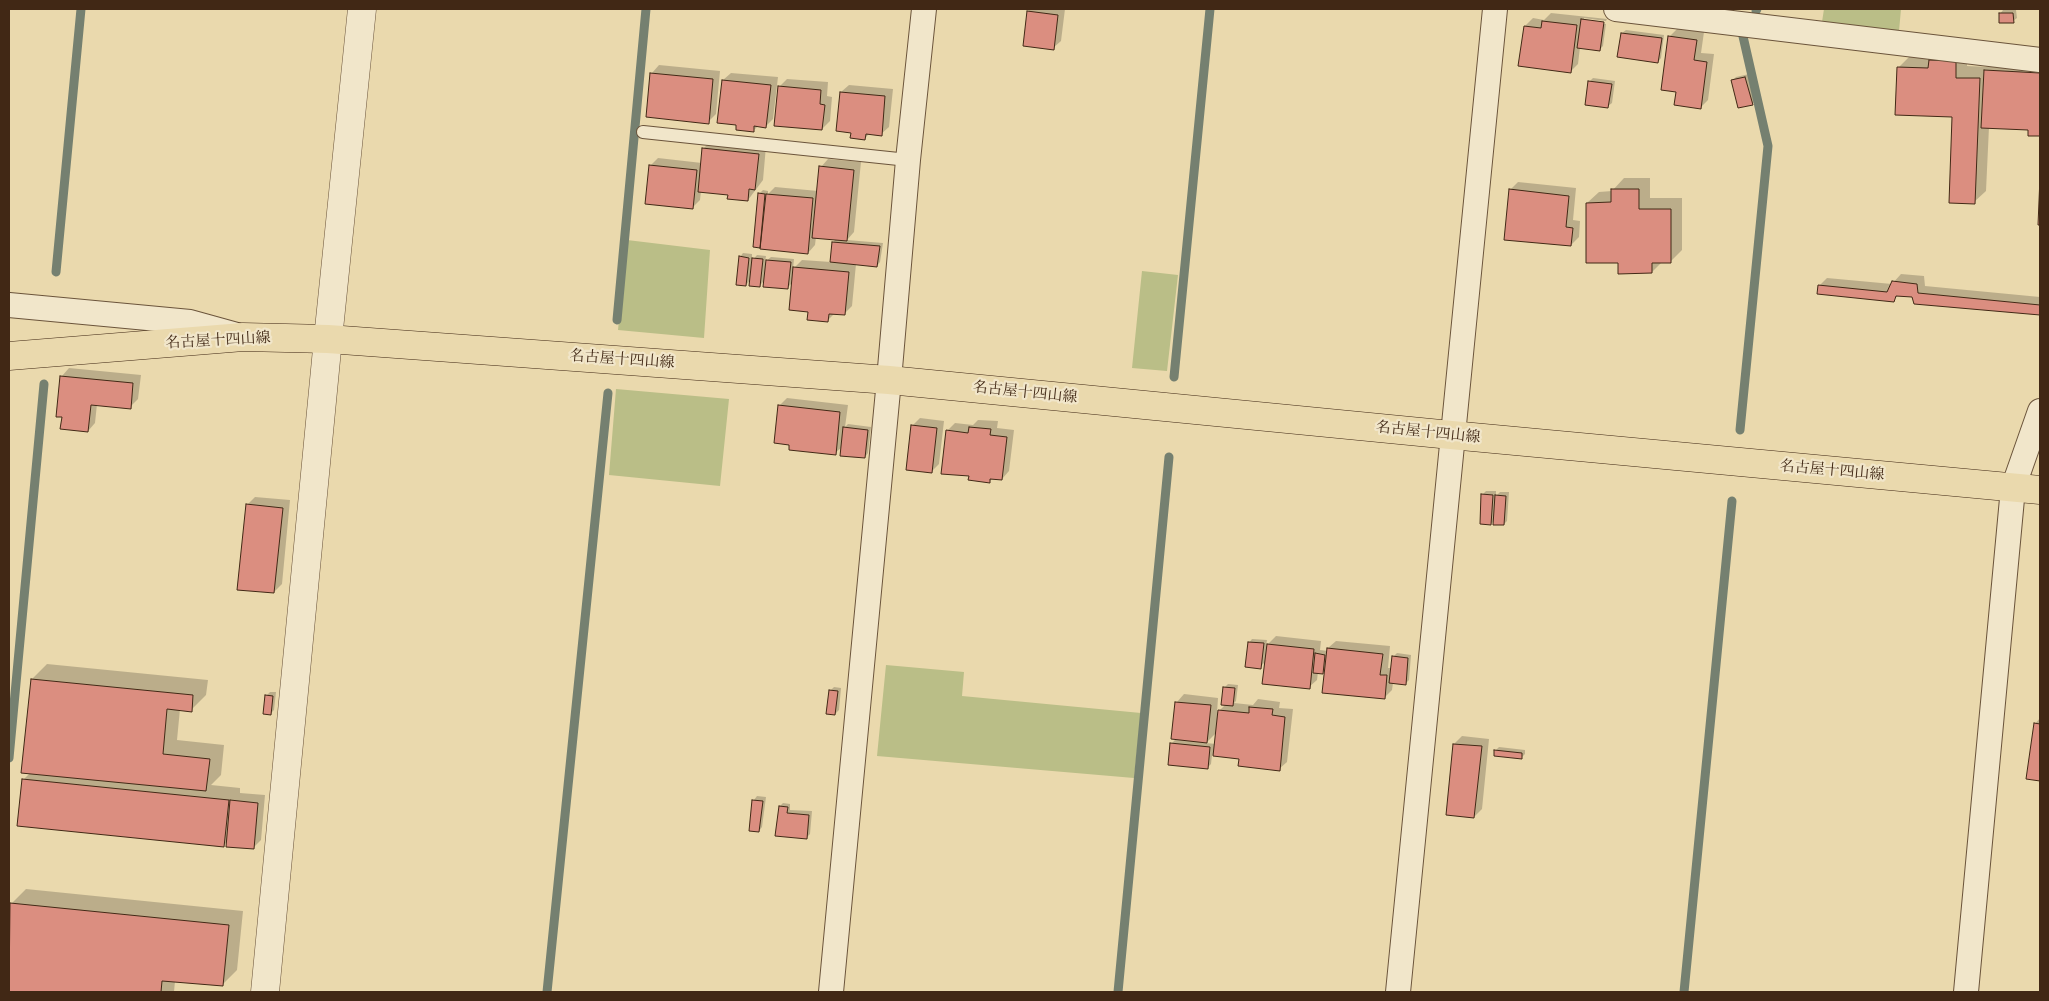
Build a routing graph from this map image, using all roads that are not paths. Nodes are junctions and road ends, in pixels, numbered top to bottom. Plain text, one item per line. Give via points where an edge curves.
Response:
1 (362, 9) edge
2 (924, 9) edge
3 (1495, 9) edge
4 (1616, 9) edge
5 (2040, 60) edge
6 (643, 132) dead end
7 (908, 160) junction
8 (9, 305) edge
9 (243, 337) junction
10 (328, 339) junction
11 (9, 356) edge
12 (889, 380) junction
13 (2040, 411) edge
14 (1451, 435) junction
15 (2013, 488) junction
16 (2040, 490) edge
17 (265, 992) edge
18 (831, 992) edge
19 (1398, 992) edge
20 (1966, 992) edge

1 - 10 street
2 - 7 street
3 - 14 street
4 - 5 street
6 - 7 lane
7 - 12 street
8 - 9 street via 190,322
9 - 10 main road, 名古屋十四山線
9 - 11 main road, 名古屋十四山線
10 - 12 main road, 名古屋十四山線
10 - 17 street
12 - 14 main road, 名古屋十四山線
12 - 18 street
13 - 15 street
14 - 15 main road, 名古屋十四山線
14 - 19 street
15 - 16 main road, 名古屋十四山線
15 - 20 street

